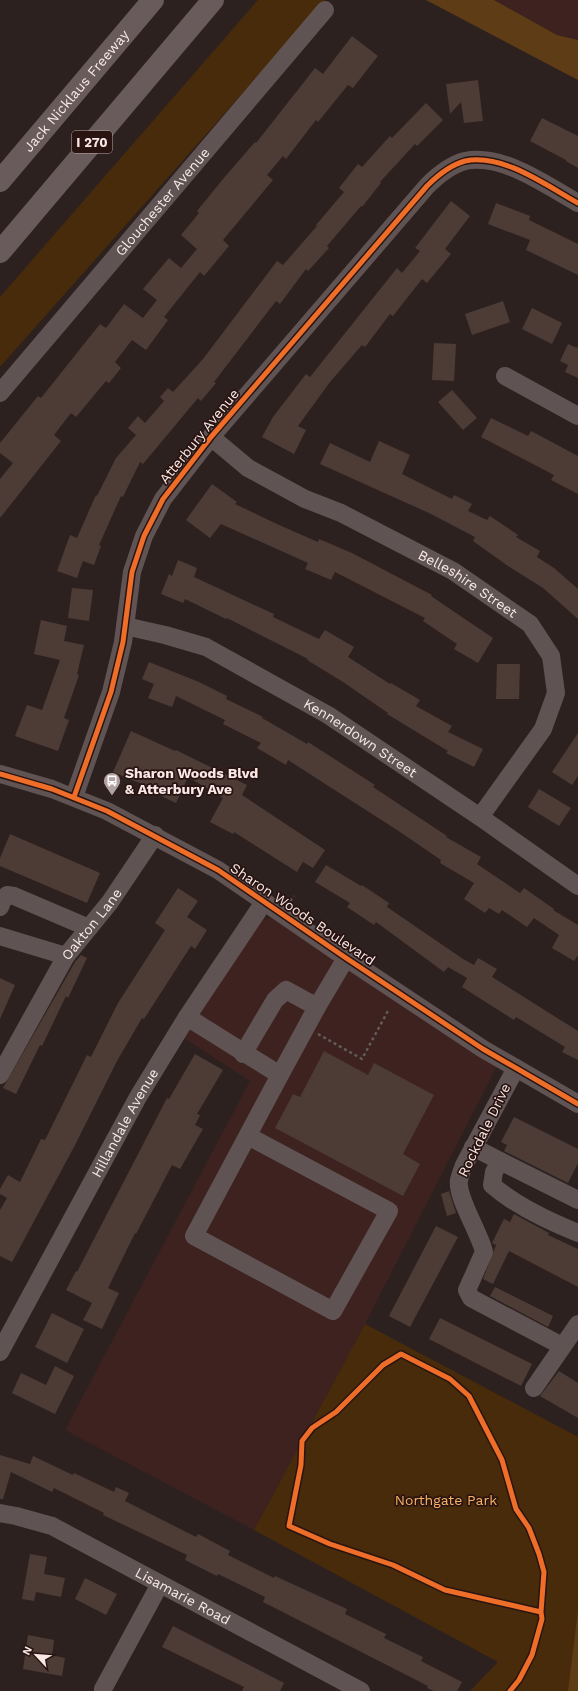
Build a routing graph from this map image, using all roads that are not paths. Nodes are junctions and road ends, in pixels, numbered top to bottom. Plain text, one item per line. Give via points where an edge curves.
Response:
1 (139, 0) edge
2 (153, 0) edge
3 (213, 0) edge
4 (217, 0) edge
5 (325, 10) dead end
6 (185, 33) junction
7 (76, 91) junction
8 (0, 182) edge
9 (578, 203) edge
10 (0, 252) edge
11 (505, 376) dead end
12 (0, 394) edge
13 (578, 416) edge
14 (211, 437) junction
15 (125, 626) junction
16 (0, 774) edge
17 (74, 797) junction
18 (480, 817) junction
19 (156, 835) junction
20 (578, 886) edge
21 (264, 902) junction
22 (0, 907) edge
23 (89, 928) junction
24 (0, 936) edge
25 (66, 956) junction
26 (346, 958) junction
27 (317, 1007) junction
28 (187, 1017) junction
29 (243, 1054) junction
30 (516, 1068) junction
31 (0, 1075) edge
32 (280, 1075) junction
33 (578, 1104) edge
34 (248, 1136) junction
35 (473, 1147) junction
36 (500, 1161) junction
37 (578, 1200) edge
38 (578, 1233) edge
39 (578, 1324) edge
40 (562, 1346) junction
41 (0, 1352) edge
42 (534, 1388) dead end
43 (0, 1513) edge
44 (160, 1584) junction
45 (103, 1689) dead end
46 (362, 1691) edge

1 - 7 highway
2 - 7 highway, Jack Nicklaus Freeway
3 - 6 highway, I 270
4 - 6 highway
5 - 12 street, Glouchester Avenue
6 - 10 highway, I 270
7 - 8 highway, Jack Nicklaus Freeway
9 - 14 street, Atterbury Avenue via 516,168 489,161 466,161 444,170 427,186
11 - 13 street
14 - 15 street, Atterbury Avenue via 163,499 144,536 132,572
14 - 18 street, Belleshire Street via 248,468 305,499 341,512 453,571 530,624 551,656 556,693 543,728
15 - 17 street, Atterbury Avenue via 111,692
15 - 18 street, Kennerdown Street via 206,647 328,715
16 - 17 street, Sharon Woods Boulevard
17 - 19 street, Sharon Woods Boulevard
18 - 20 street, Kennerdown Street
19 - 21 street, Sharon Woods Boulevard via 218,870
19 - 23 street, Oakton Lane
21 - 26 street, Sharon Woods Boulevard
21 - 28 street, Hillandale Avenue
22 - 23 street via 7,895 14,896
23 - 25 street, Oakton Lane
24 - 25 street, Oakton Lane
25 - 31 street
26 - 27 street
26 - 30 street, Sharon Woods Boulevard
27 - 29 street via 286,990 275,1000
27 - 32 street
28 - 29 street
28 - 41 street, Hillandale Avenue via 138,1097
29 - 32 street
30 - 33 street, Sharon Woods Boulevard
30 - 35 street, Rockdale Drive
32 - 34 street
34 - 34 street via 194,1236 333,1311 389,1211
35 - 36 street
35 - 40 street, Rockdale Drive via 458,1182 462,1199 484,1252 469,1285 468,1295
36 - 37 street
36 - 38 street via 494,1172 492,1185 505,1196
39 - 40 street
40 - 42 street
43 - 44 street, Lisamarie Road via 52,1526
44 - 45 street
44 - 46 street, Lisamarie Road

